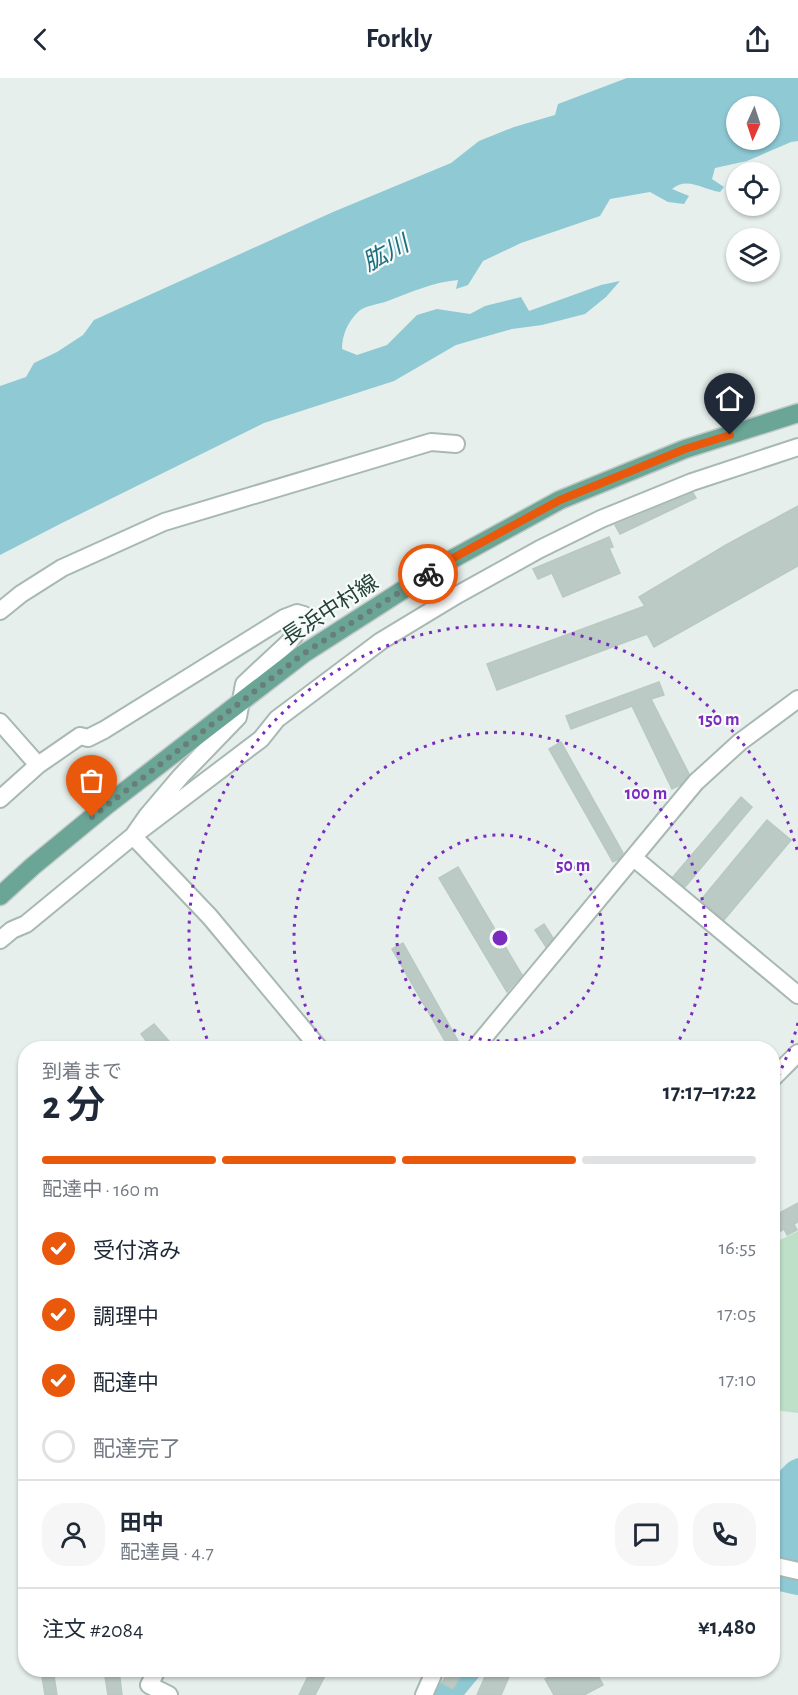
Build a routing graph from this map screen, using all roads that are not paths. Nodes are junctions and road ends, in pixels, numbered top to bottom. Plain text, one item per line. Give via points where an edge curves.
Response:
1 (798, 413) edge
2 (456, 444) dead end
3 (798, 447) edge
4 (0, 611) edge
5 (798, 699) edge
6 (241, 702) junction
7 (0, 722) edge
8 (38, 765) junction
9 (0, 799) edge
10 (133, 836) junction
11 (633, 858) junction
12 (0, 896) edge
13 (0, 940) edge
14 (798, 995) edge
15 (313, 1041) edge
16 (481, 1041) edge
17 (798, 1053) edge
18 (780, 1071) edge
19 (780, 1567) edge
20 (798, 1571) edge
21 (153, 1677) edge
22 (432, 1677) edge
23 (169, 1695) edge
24 (424, 1695) edge

1 - 6 main road, 長浜中村線 via 685,449 560,500 444,563 303,654
2 - 4 street via 431,442 164,522 62,568
3 - 10 street via 601,519 457,595 381,641 315,689 277,719 261,739
5 - 11 street via 740,742 696,782
6 - 8 street via 244,684 289,642 302,626 304,615 297,613 284,618 104,730 88,738 80,736
6 - 10 street via 238,717 174,784
6 - 12 main road, 長浜中村線 via 99,811
7 - 8 street
8 - 9 street
10 - 13 street via 26,924
10 - 15 street via 210,917
11 - 14 street
11 - 16 street
17 - 18 street
19 - 20 street
21 - 23 street via 149,1685
22 - 24 street

